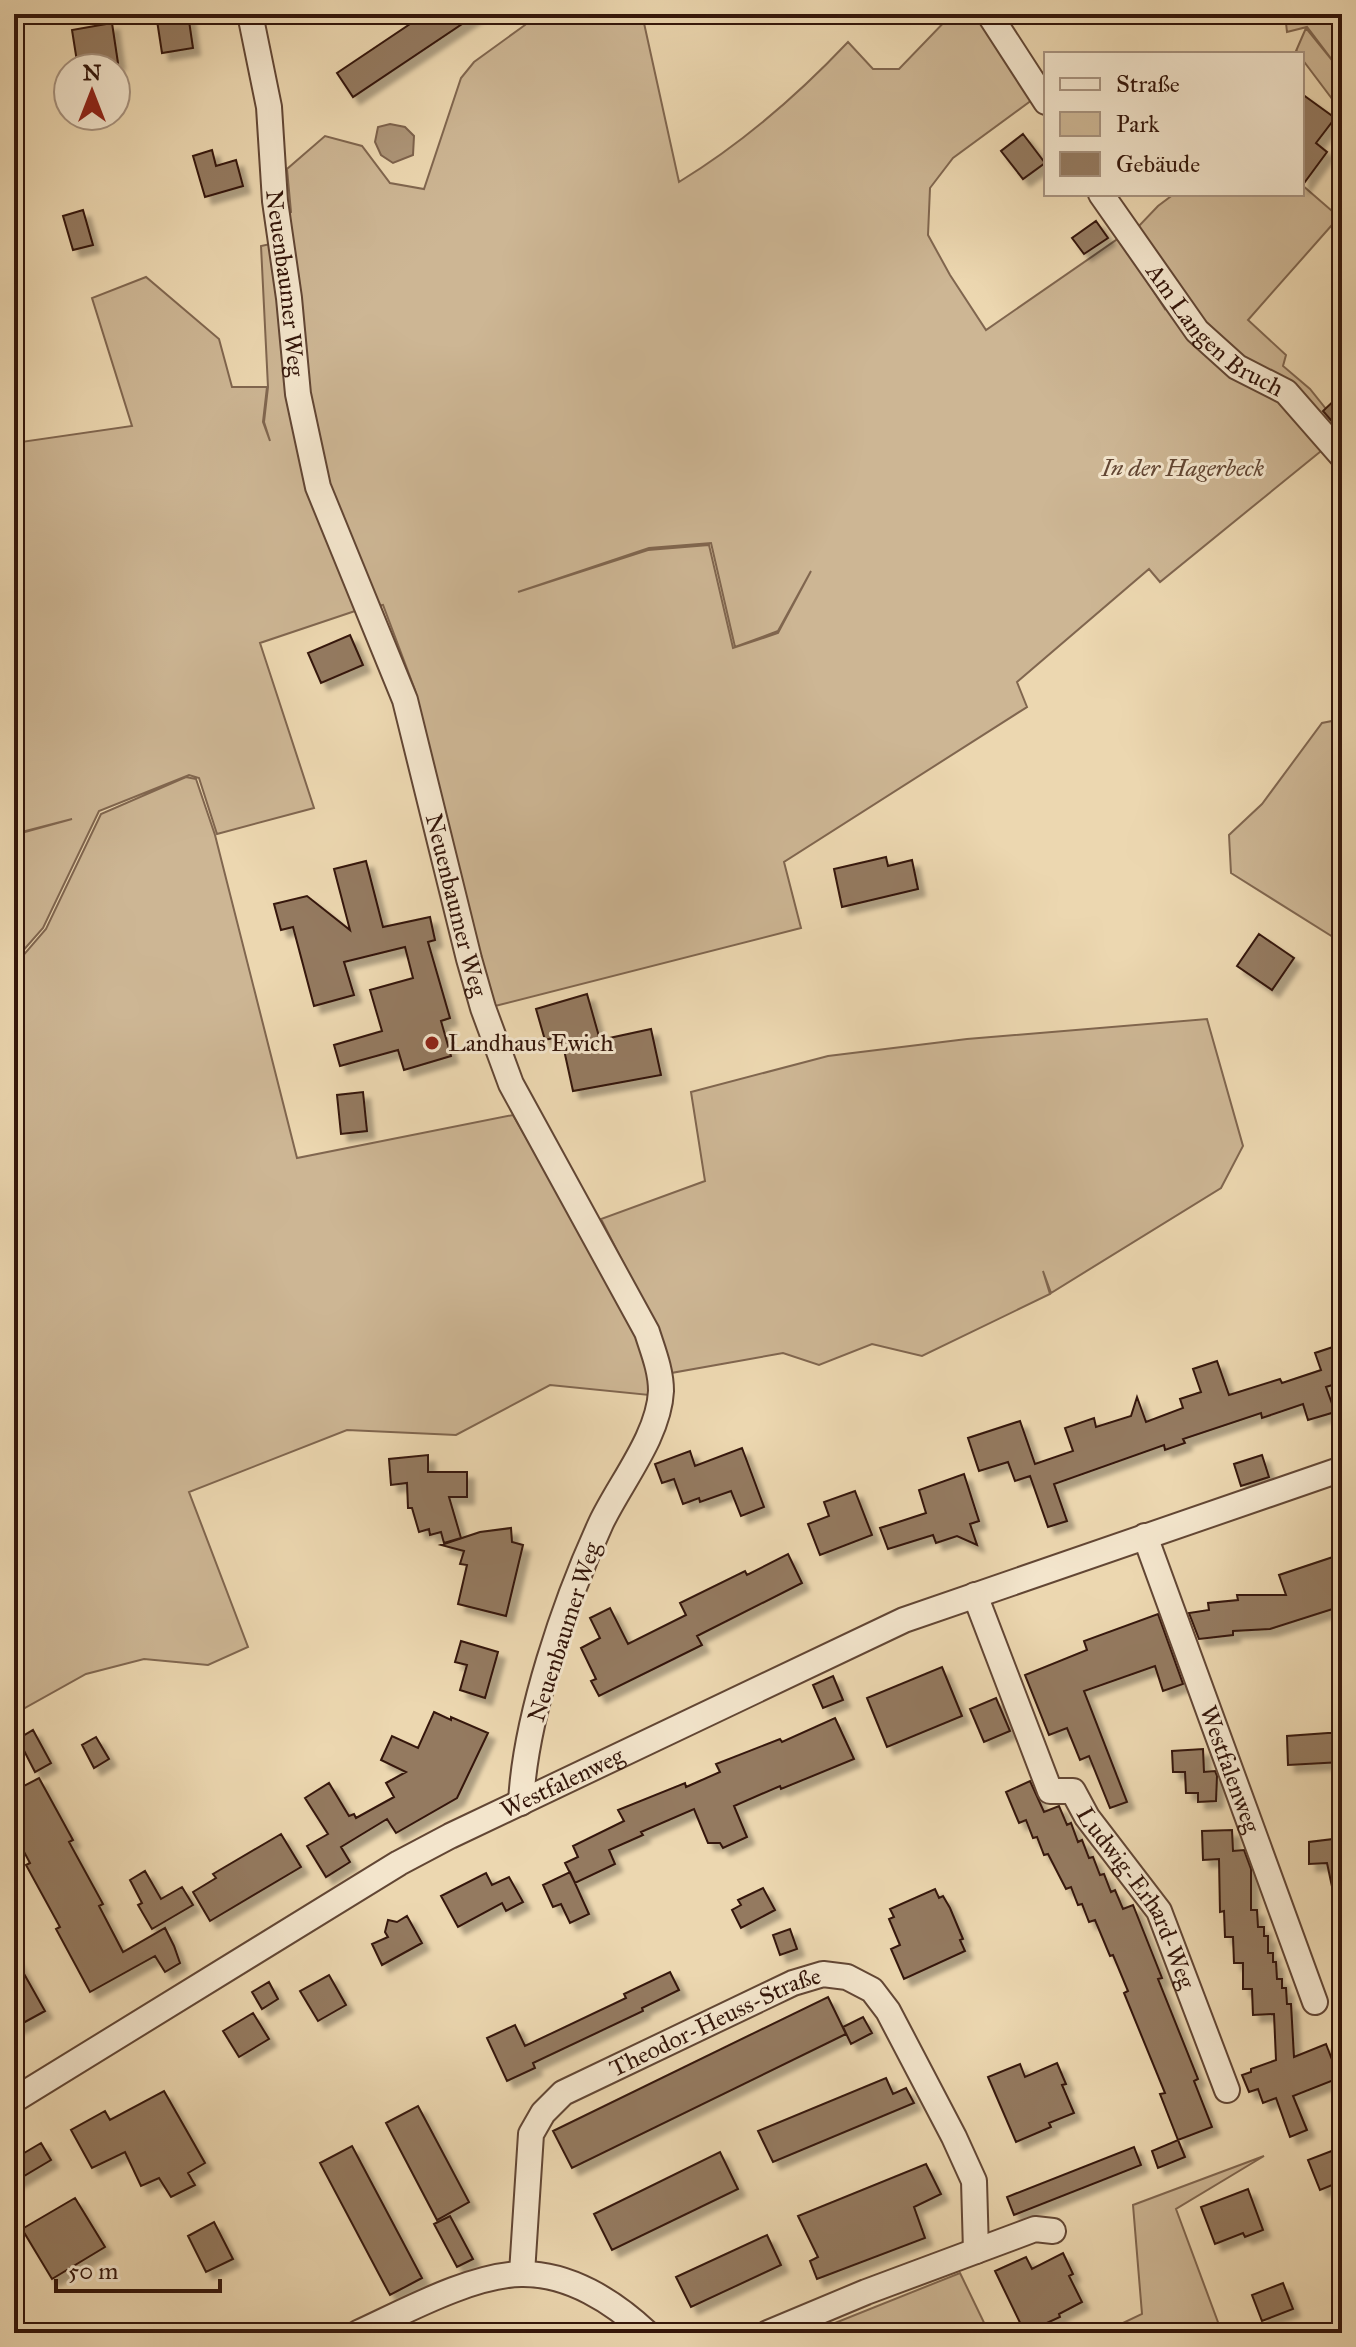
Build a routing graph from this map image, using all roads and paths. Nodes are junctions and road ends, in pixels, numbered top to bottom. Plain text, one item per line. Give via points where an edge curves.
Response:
1 (250, 14) edge
2 (989, 14) edge
3 (1044, 99) edge
4 (1102, 196) edge
5 (1342, 456) edge
6 (1342, 1469) edge
7 (1145, 1536) junction
8 (975, 1595) junction
9 (521, 1803) junction
10 (1315, 2002) dead end
11 (1227, 2090) dead end
12 (14, 2100) edge
13 (1053, 2231) dead end
14 (976, 2251) junction
15 (522, 2273) junction
16 (358, 2333) edge
17 (647, 2333) edge
18 (768, 2333) edge

1 - 9 street, Neuenbaumer Weg via 269,107 298,394 318,487 405,700 469,959 507,1075 647,1332 657,1363 661,1392 650,1432 601,1523 550,1662 528,1743
2 - 3 street
4 - 5 street, Am Langen Bruch via 1197,331 1237,367 1286,392
6 - 7 street, Westfalenweg
7 - 8 street, Westfalenweg
7 - 10 street, Westfalenweg
8 - 9 street, Westfalenweg via 891,1626
8 - 11 street, Ludwig-Erhard-Weg via 1050,1791 1073,1791 1159,1911
9 - 12 street, Westfalenweg via 399,1863
13 - 14 street via 1035,2229
14 - 15 street, Theodor-Heuss-Straße via 974,2181 888,2011 872,1990 847,1977 823,1974 793,1983 563,2093 531,2134
14 - 18 street
15 - 16 street via 468,2284
15 - 17 street via 602,2297

